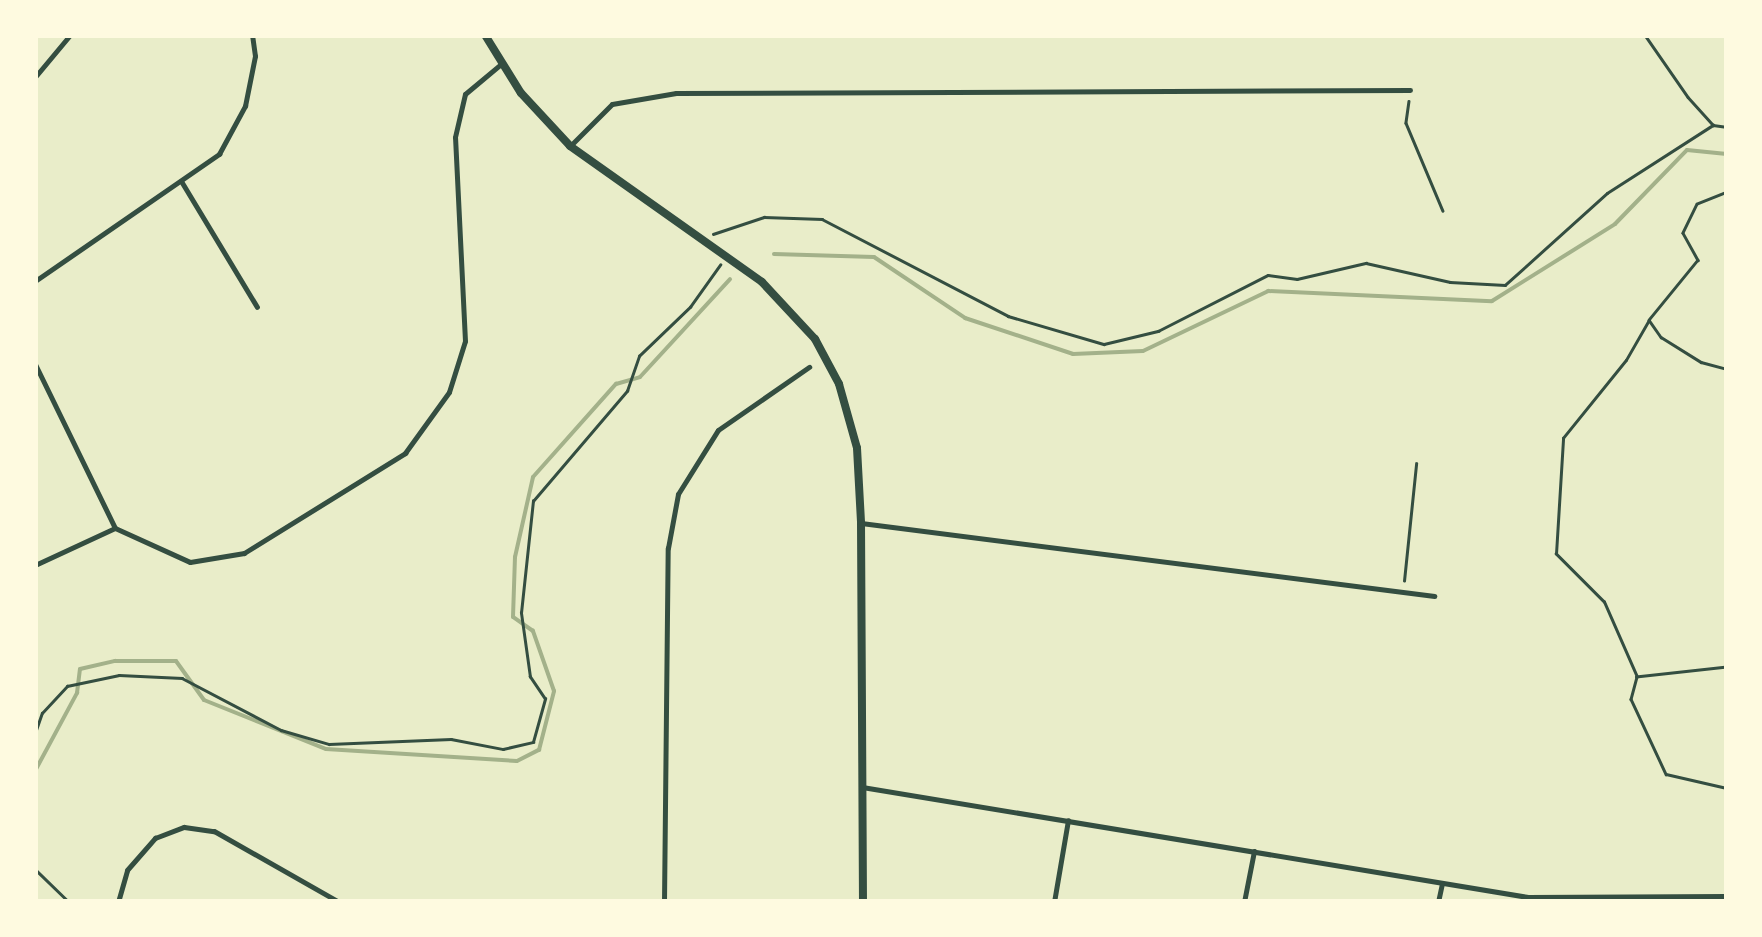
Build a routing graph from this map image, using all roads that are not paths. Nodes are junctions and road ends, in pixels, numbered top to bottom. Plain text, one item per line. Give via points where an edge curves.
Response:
1 (70, 35) edge
2 (252, 35) edge
3 (486, 35) edge
4 (501, 64) junction
5 (35, 77) edge
6 (1410, 90) road end
7 (570, 146) junction
8 (180, 181) junction
9 (35, 282) edge
10 (257, 306) dead end
11 (35, 364) edge
12 (809, 367) dead end
13 (861, 523) junction
14 (115, 528) junction
15 (35, 565) edge
16 (1434, 596) dead end
17 (862, 788) junction
18 (1068, 820) junction
19 (1254, 851) junction
20 (1442, 882) junction
21 (1727, 896) edge
22 (118, 902) edge
23 (339, 902) edge
24 (664, 902) edge
25 (863, 902) edge
26 (1054, 902) edge
27 (1244, 902) edge
28 (1438, 902) edge

1 - 5 street
2 - 8 street via 255,56 245,106 219,154
3 - 4 main road
4 - 7 main road
4 - 14 street via 465,94 457,118 465,341 450,392 405,453 244,553 190,562
6 - 7 street via 664,94 612,104
7 - 13 main road via 626,192 727,256 796,316 829,362 850,412
8 - 9 street
8 - 10 street
11 - 14 street
12 - 24 street via 718,430 678,494 668,548
13 - 16 street
13 - 17 main road
14 - 15 street
17 - 18 street
17 - 25 main road
18 - 19 street
18 - 26 street
19 - 20 street
19 - 27 street
20 - 21 street via 1528,897
20 - 28 street
22 - 23 street via 128,870 155,838 184,827 214,831

